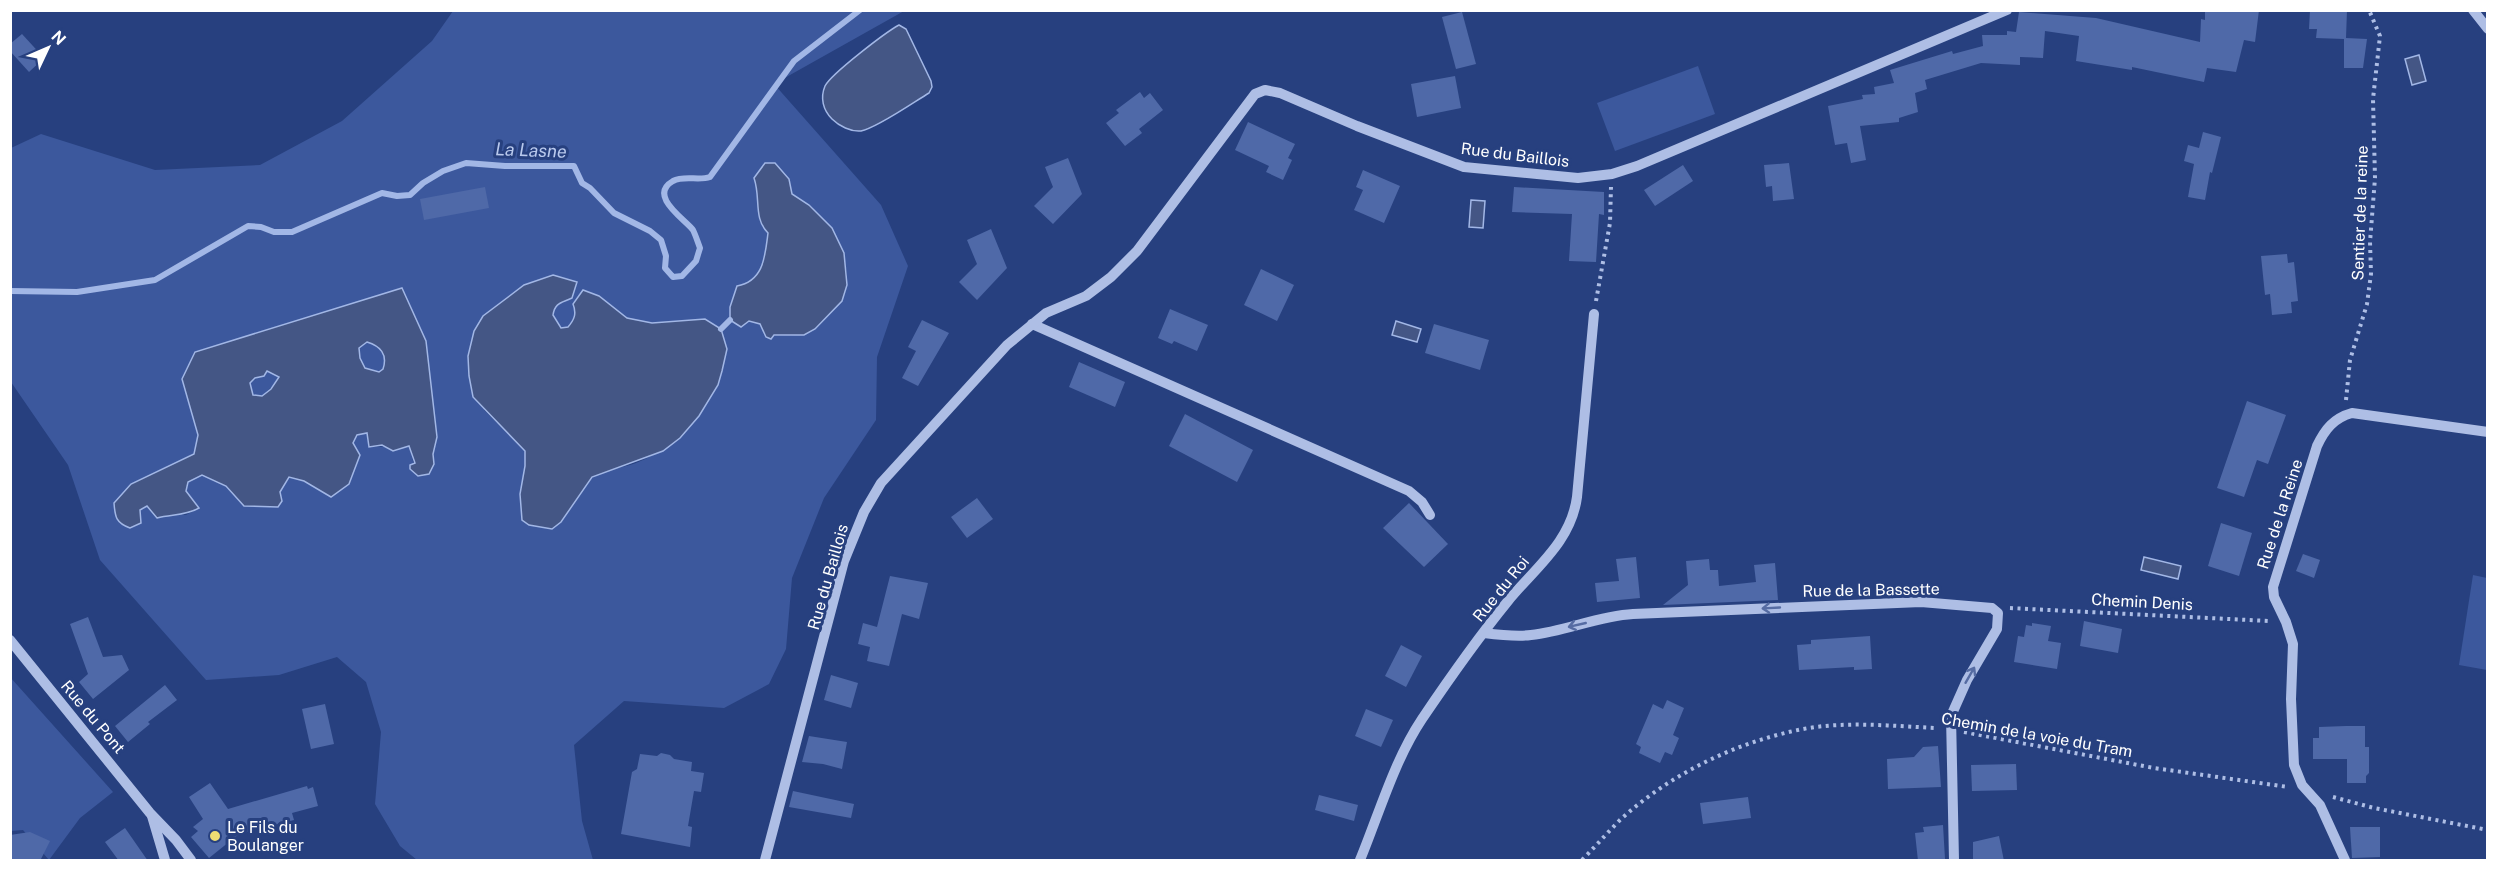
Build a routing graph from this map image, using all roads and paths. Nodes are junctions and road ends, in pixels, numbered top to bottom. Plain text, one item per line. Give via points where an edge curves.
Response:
1 (2007, 10) edge
2 (2369, 10) edge
3 (2474, 10) edge
4 (2487, 29) edge
5 (1612, 174) junction
6 (1594, 314) joint
7 (1032, 324) junction
8 (2341, 417) junction
9 (2487, 432) edge
10 (1430, 514) dead end
11 (1998, 613) junction
12 (2286, 622) junction
13 (1484, 633) junction
14 (10, 640) edge
15 (1951, 729) junction
16 (2307, 790) junction
17 (150, 813) junction
18 (2487, 830) edge
19 (165, 861) edge
20 (191, 861) edge
21 (765, 861) edge
22 (1360, 861) edge
23 (1582, 861) edge
24 (1954, 861) edge
25 (2345, 861) edge

1 - 5 street, Rue du Baillois
2 - 8 path, Sentier de la reine via 2380,36 2373,99 2372,273 2350,360
3 - 4 street
5 - 6 path via 1610,224
5 - 7 street, Rue du Baillois via 1578,178 1464,167 1265,90 1255,94 1137,251 1086,296 1046,313
6 - 13 street, Rue du Roi via 1570,526
7 - 10 street via 1409,491
7 - 21 street, Rue du Baillois via 1007,345 904,457 881,483 864,512 844,561
8 - 9 street via 2352,413
8 - 12 street, Rue de la Reine via 2329,426 2317,446 2275,577 2274,597
11 - 12 path, Chemin Denis via 2012,607
11 -> 13 street, Rue de la Bassette via 1982,605 1879,603 1612,616 1532,635
15 -> 11 street via 1958,698 1998,629
12 - 16 street, Rue de la Reine via 2293,644 2294,765
13 - 22 street, Rue du Roi via 1420,721
14 - 17 street, Rue du Pont
15 - 16 path, Chemin de la voie du Tram via 2154,768
15 - 23 path, Chemin de la voie du Tram via 1864,724 1804,729 1753,743 1702,763 1656,792 1620,820
15 - 24 street
16 - 18 path, Chemin de la voie du Tram via 2374,808
16 - 25 street, Rue de la Reine via 2320,805
17 - 19 street, Rue du Pont
17 - 20 street, Rue du Pont

